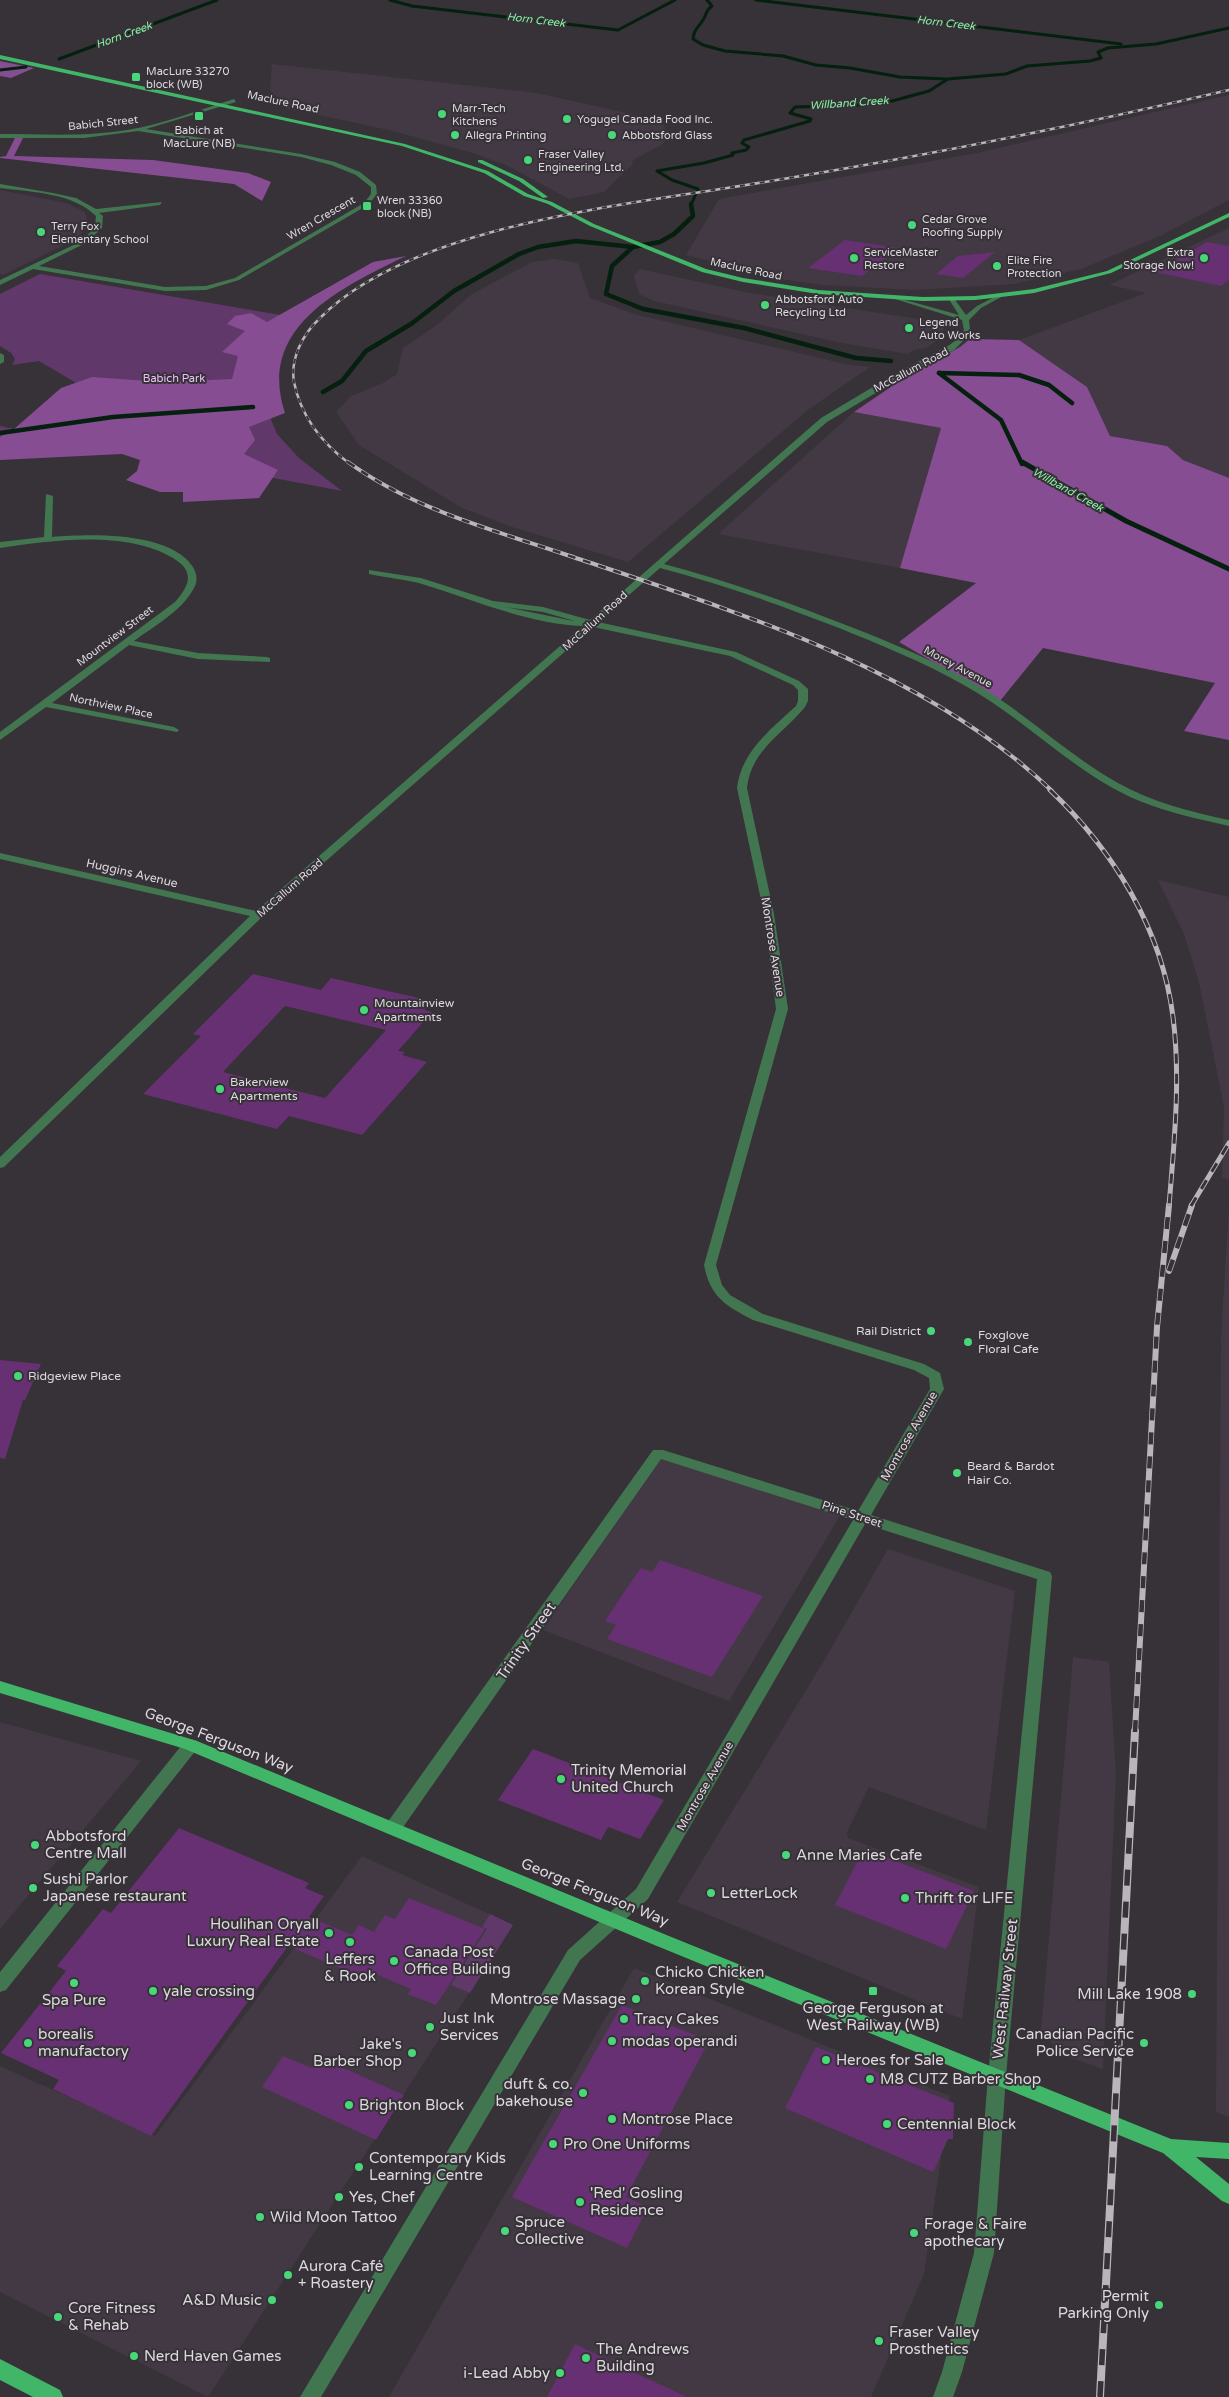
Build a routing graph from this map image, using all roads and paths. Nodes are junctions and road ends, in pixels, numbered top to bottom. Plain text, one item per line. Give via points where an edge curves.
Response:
1 (0, 51) edge
2 (0, 57) edge
3 (234, 101) junction
4 (222, 105) junction
5 (140, 130) junction
6 (0, 136) edge
7 (416, 141) dead end
8 (474, 159) dead end
9 (0, 186) edge
10 (160, 203) dead end
11 (550, 203) junction
12 (97, 211) junction
13 (1229, 215) edge
14 (32, 267) junction
15 (0, 283) edge
16 (1000, 296) junction
17 (897, 298) junction
18 (951, 298) junction
19 (965, 318) junction
20 (0, 355) edge
21 (0, 362) edge
22 (49, 496) dead end
23 (48, 540) junction
24 (0, 545) edge
25 (658, 565) junction
26 (372, 572) dead end
27 (593, 624) junction
28 (127, 642) junction
29 (267, 660) dead end
30 (44, 704) junction
31 (174, 730) dead end
32 (0, 737) edge
33 (1229, 823) edge
34 (0, 856) edge
35 (258, 915) junction
36 (0, 1164) edge
37 (658, 1453) joint
38 (862, 1518) junction
39 (1044, 1576) joint
40 (0, 1687) edge
41 (191, 1746) junction
42 (393, 1828) junction
43 (613, 1920) junction
44 (0, 1985) edge
45 (997, 2076) junction
46 (1170, 2147) junction
47 (1229, 2151) edge
48 (1229, 2195) edge
49 (0, 2369) edge
50 (53, 2397) edge
51 (310, 2397) edge
52 (943, 2397) edge

1 - 3 main road, Maclure Road
2 - 4 main road, Maclure Road
3 - 4 street, Babich Street
3 - 7 main road, Maclure Road
4 - 5 street, Babich Street
4 - 11 main road, Maclure Road via 452,159
5 - 6 street, Babich Street via 85,136
5 - 14 street, Wren Crescent via 328,162 368,178 374,186 374,194 366,204 237,279 206,288 165,289
8 - 11 main road, Maclure Road via 521,180
9 - 12 street via 68,198
10 - 12 street
11 - 17 main road, Maclure Road via 603,230 704,270 818,292
12 - 14 street via 101,226 96,234
13 - 16 main road via 1109,272 1068,284
14 - 15 street
16 - 18 main road
16 - 19 street
17 - 18 main road, Maclure Road
17 - 19 street
18 - 19 street
19 - 25 street, McCallum Road via 967,330 951,348 824,420
20 - 21 street
22 - 23 street
23 - 24 street, Mountview Street
23 - 28 street, Mountview Street via 128,540 156,545 176,554 188,565 193,578 190,590 178,604
25 - 27 street, McCallum Road
25 - 33 street, Morey Avenue via 727,584 895,647 987,694 1102,778 1136,796 1168,808
26 - 27 street via 421,581 492,604 576,617
27 - 35 street, McCallum Road
27 - 38 street, Montrose Avenue via 733,654 803,689 800,707 756,752 743,773 742,788 769,914 782,1009 710,1264 720,1293 758,1317 920,1367 935,1376 937,1389
28 - 29 street via 198,656
28 - 30 street, Mountview Street
30 - 31 street, Northview Place
30 - 32 street, Mountview Street
34 - 35 street, Huggins Avenue
35 - 36 street, McCallum Road
37 - 38 street, Pine Street
37 - 42 street, Trinity Street
38 - 39 street, Pine Street
38 - 43 street, Montrose Avenue via 642,1894
39 - 45 street, West Railway Street
40 - 41 main road, George Ferguson Way
41 - 42 main road, George Ferguson Way
41 - 44 street
42 - 43 main road, George Ferguson Way
43 - 45 main road, George Ferguson Way
43 - 51 street, Montrose Avenue via 574,1955
45 - 46 main road, George Ferguson Way
45 - 52 street, West Railway Street via 984,2253
46 - 47 main road, George Ferguson Way
46 - 48 main road, George Ferguson Way
49 - 50 main road

